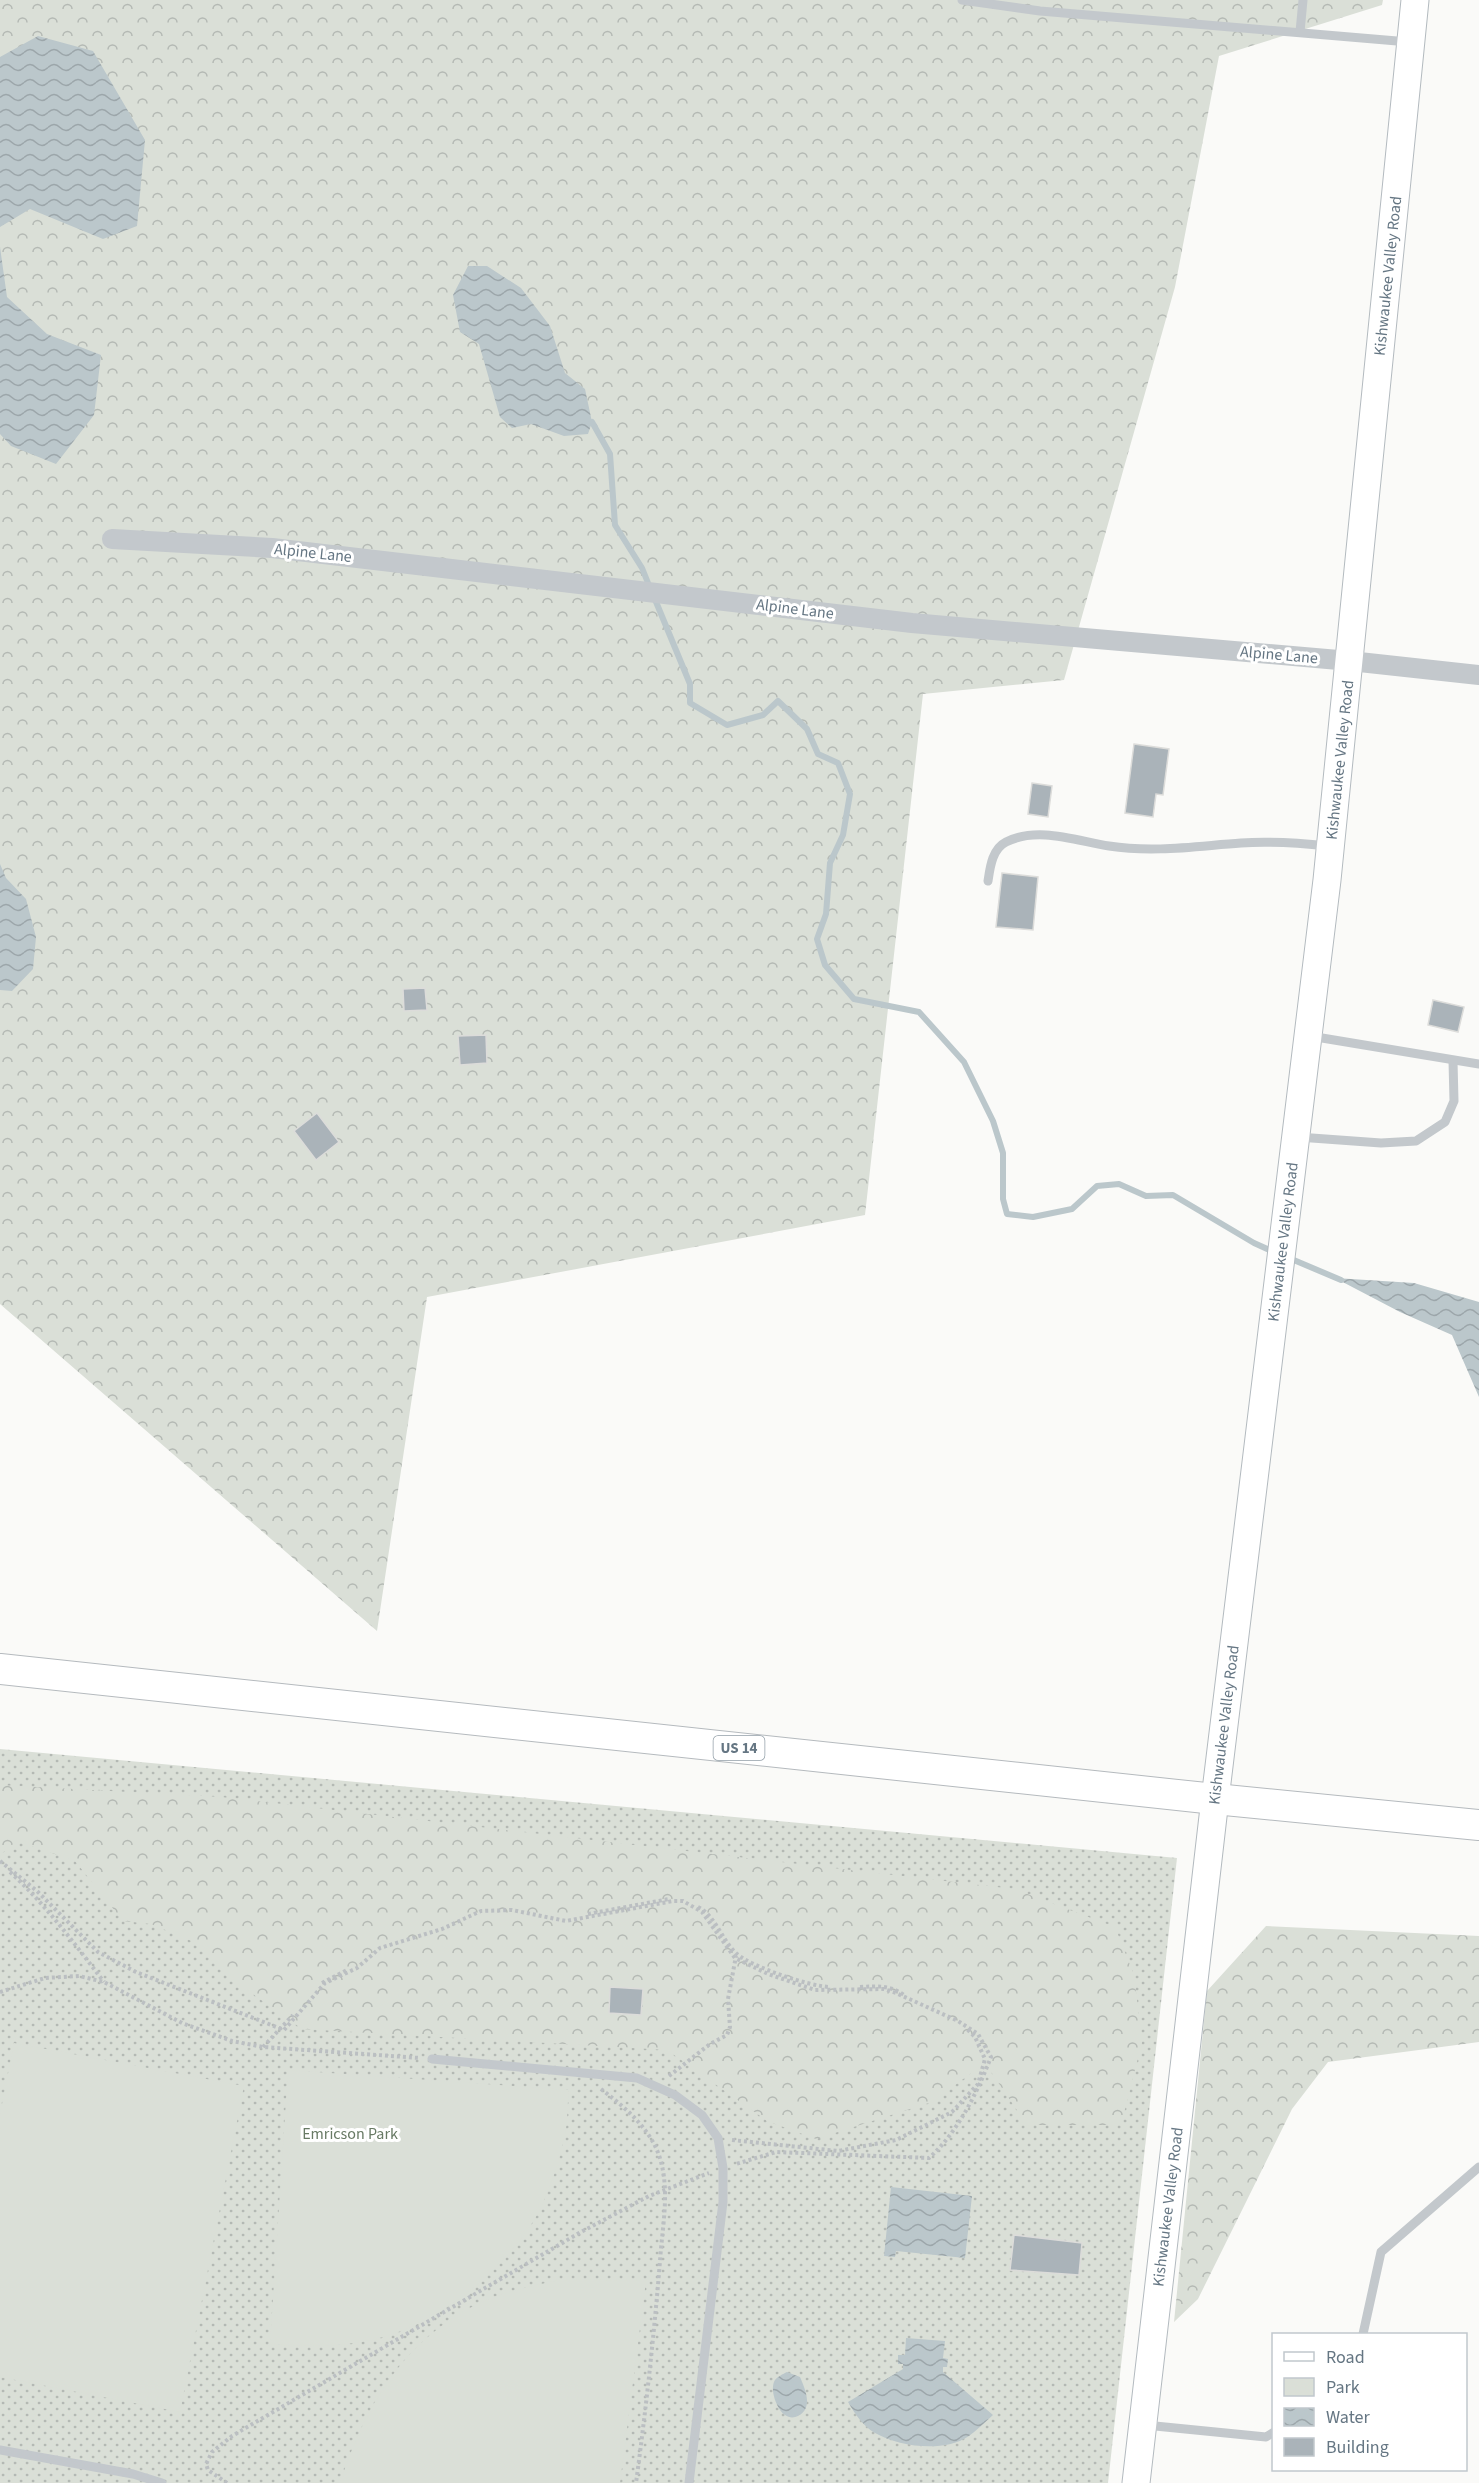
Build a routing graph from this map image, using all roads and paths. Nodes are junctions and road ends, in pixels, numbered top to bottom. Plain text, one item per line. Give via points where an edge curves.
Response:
1 (962, 0) edge
2 (1303, 0) edge
3 (1415, 0) edge
4 (1300, 32) junction
5 (1411, 43) junction
6 (112, 538) dead end
7 (1350, 661) junction
8 (1479, 675) edge
9 (1330, 846) junction
10 (988, 881) dead end
11 (1308, 1036) junction
12 (1453, 1061) junction
13 (1479, 1064) edge
14 (1295, 1137) junction
15 (0, 1668) edge
16 (1215, 1799) junction
17 (1479, 1825) edge
18 (0, 1862) edge
19 (736, 1955) junction
20 (104, 1982) junction
21 (0, 1992) edge
22 (958, 2021) junction
23 (280, 2029) junction
24 (263, 2047) junction
25 (432, 2059) joint
26 (580, 2073) junction
27 (657, 2087) junction
28 (718, 2138) junction
29 (1479, 2167) edge
30 (723, 2168) junction
31 (664, 2191) junction
32 (1363, 2333) edge
33 (1142, 2425) junction
34 (1272, 2433) edge
35 (0, 2450) edge
36 (162, 2483) edge
37 (227, 2483) edge
38 (636, 2483) edge
39 (689, 2483) edge
40 (1136, 2483) edge

1 - 4 lane via 1040,11
2 - 4 lane
3 - 5 street, Kishwaukee Valley Road
4 - 5 lane
5 - 7 street, Kishwaukee Valley Road
6 - 7 street, Alpine Lane via 272,548 912,623
7 - 8 street, Alpine Lane
7 - 9 street, Kishwaukee Valley Road
9 - 10 lane via 1270,842 1137,849 1048,835 1022,837 1004,843 992,859
9 - 11 street, Kishwaukee Valley Road
11 - 12 lane
11 - 14 street, Kishwaukee Valley Road
12 - 13 lane
12 - 14 lane via 1454,1101 1445,1122 1416,1141 1381,1143
14 - 16 street, Kishwaukee Valley Road
15 - 16 main road, US 14
16 - 17 main road, US 14
16 - 33 street, Kishwaukee Valley Road
18 - 20 path via 35,1894
18 - 23 path via 98,1952 136,1972
19 - 22 path via 816,1987 884,1985
19 - 23 path via 703,1910 683,1899 565,1918 511,1908 481,1909 441,1928 378,1947 356,1966 325,1980
19 - 27 path via 728,1999 727,2035
20 - 21 path via 79,1976 45,1978
20 - 24 path via 182,2023 232,2041
22 - 28 path via 975,2037 985,2059 978,2084 952,2112 896,2140 838,2151
22 - 30 path via 978,2034 991,2057 980,2086 944,2145 929,2158 776,2152
23 - 24 path
24 - 25 path
25 - 26 lane
26 - 27 lane via 638,2078
26 - 31 path via 636,2118 662,2165
27 - 28 lane via 702,2115
28 - 30 lane
29 - 32 lane via 1381,2252
30 - 31 path
30 - 39 lane via 723,2202
31 - 37 path via 581,2232 232,2436 212,2452 206,2464 208,2470
31 - 38 path
33 - 34 lane via 1266,2437
33 - 40 street, Kishwaukee Valley Road
35 - 36 lane via 133,2474

